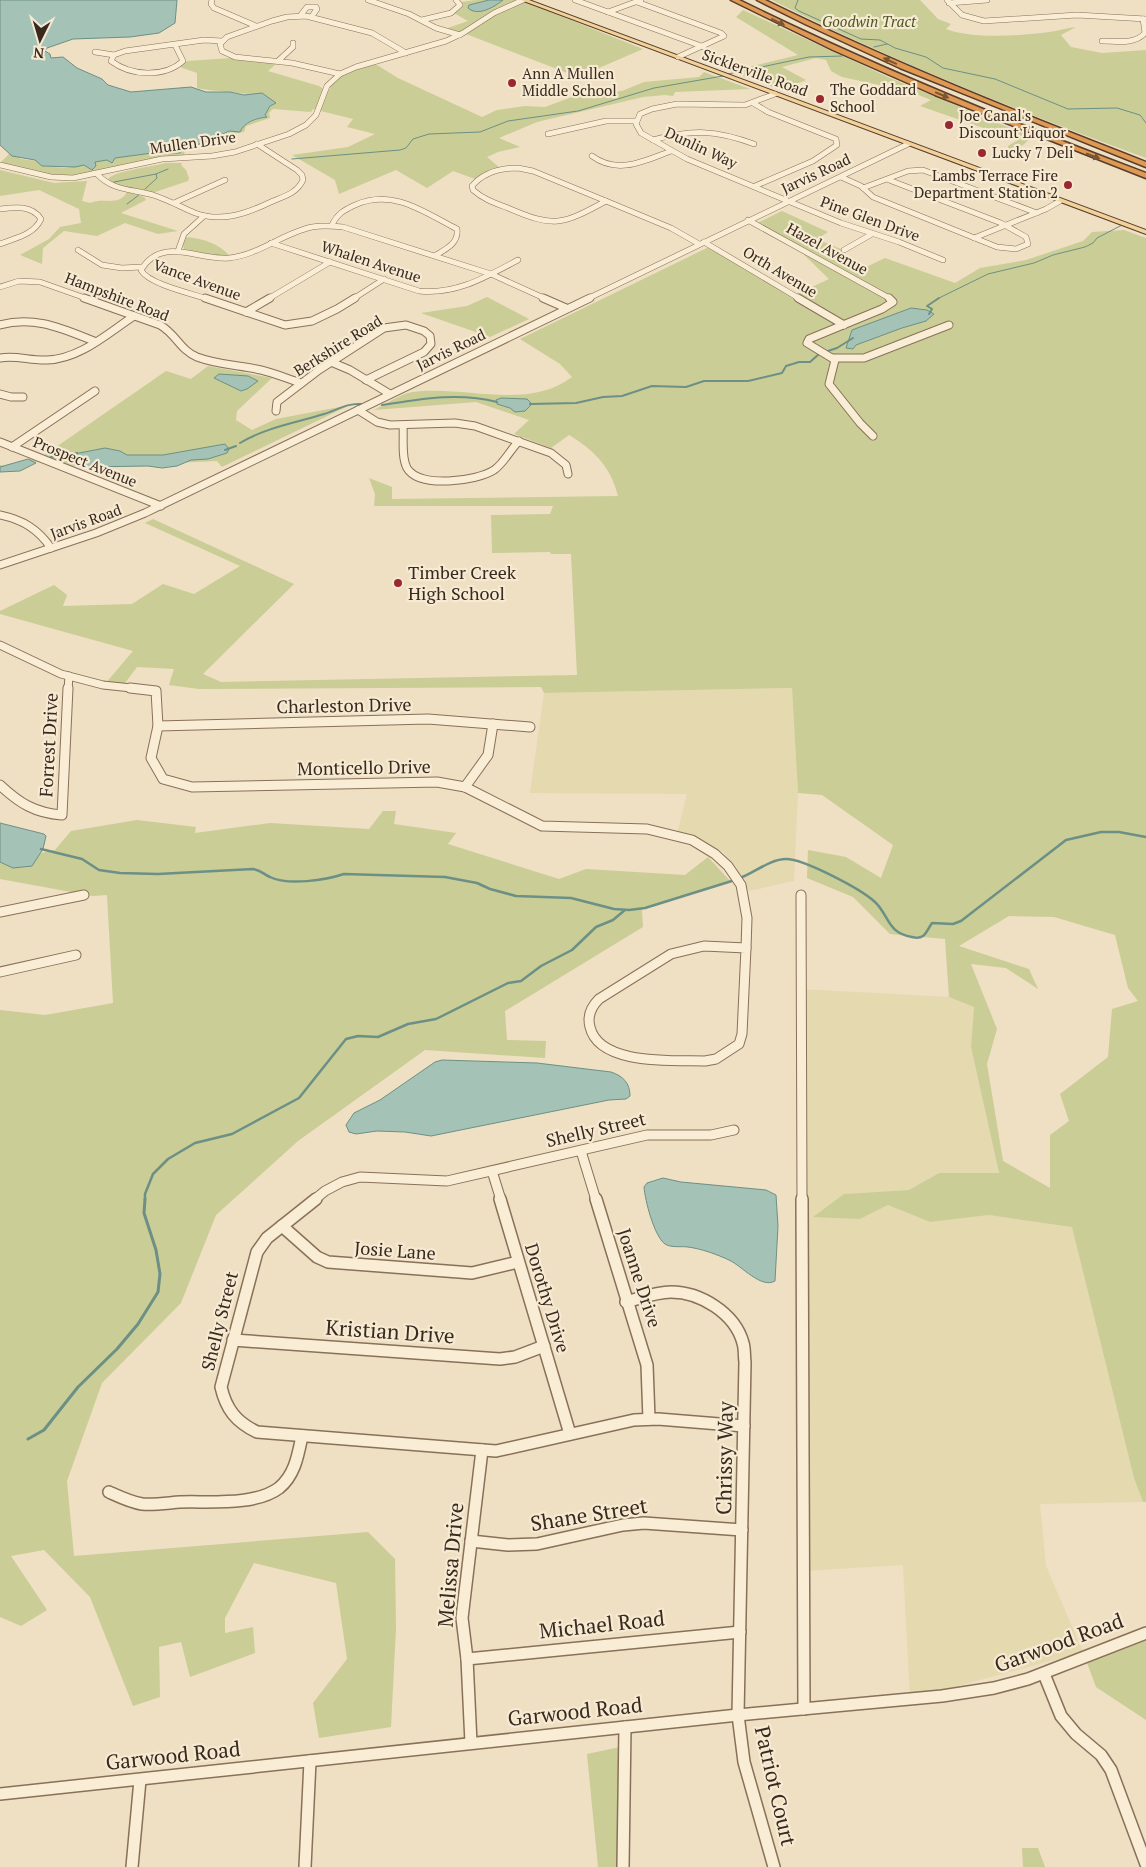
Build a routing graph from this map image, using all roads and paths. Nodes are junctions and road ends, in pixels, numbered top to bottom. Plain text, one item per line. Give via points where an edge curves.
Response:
1 (212, 0) edge
2 (368, 0) edge
3 (456, 0) edge
4 (524, 0) edge
5 (734, 0) edge
6 (760, 0) edge
7 (987, 0) edge
8 (580, 1) edge
9 (640, 1) edge
10 (948, 1) edge
11 (608, 12) junction
12 (300, 16) junction
13 (312, 16) junction
14 (1145, 19) edge
15 (422, 20) junction
16 (256, 26) junction
17 (460, 35) junction
18 (222, 41) junction
19 (1102, 41) dead end
20 (293, 43) dead end
21 (175, 45) junction
22 (704, 47) junction
23 (95, 52) dead end
24 (406, 53) junction
25 (114, 55) junction
26 (678, 57) junction
27 (278, 61) junction
28 (340, 74) junction
29 (775, 94) junction
30 (753, 103) junction
31 (636, 121) junction
32 (548, 134) dead end
33 (653, 140) junction
34 (257, 144) junction
35 (754, 144) dead end
36 (908, 144) junction
37 (671, 151) junction
38 (592, 156) dead end
39 (0, 165) edge
40 (1146, 165) edge
41 (97, 174) junction
42 (1146, 176) edge
43 (841, 177) junction
44 (225, 180) dead end
45 (889, 180) junction
46 (755, 186) junction
47 (863, 188) junction
48 (606, 201) junction
49 (789, 201) junction
50 (1060, 201) junction
51 (174, 203) junction
52 (0, 209) edge
53 (1037, 213) junction
54 (204, 216) junction
55 (748, 220) junction
56 (332, 225) junction
57 (1005, 226) junction
58 (1146, 232) edge
59 (872, 234) junction
60 (974, 238) junction
61 (271, 243) junction
62 (702, 243) junction
63 (0, 244) edge
64 (78, 250) dead end
65 (844, 250) dead end
66 (178, 251) junction
67 (436, 255) junction
68 (518, 260) dead end
69 (943, 260) dead end
70 (330, 262) junction
71 (141, 267) junction
72 (491, 274) junction
73 (384, 279) junction
74 (0, 287) edge
75 (893, 301) joint
76 (563, 310) junction
77 (246, 312) junction
78 (134, 316) junction
79 (0, 325) edge
80 (844, 325) junction
81 (949, 325) dead end
82 (94, 341) junction
83 (0, 358) edge
84 (833, 358) junction
85 (331, 362) junction
86 (366, 380) junction
87 (301, 383) junction
88 (95, 391) dead end
89 (0, 394) edge
90 (390, 394) junction
91 (23, 397) dead end
92 (276, 410) dead end
93 (358, 410) junction
94 (403, 426) junction
95 (873, 436) dead end
96 (519, 441) junction
97 (0, 442) edge
98 (12, 447) junction
99 (568, 474) dead end
100 (161, 506) junction
101 (0, 515) edge
102 (52, 548) junction
103 (0, 565) edge
104 (0, 645) edge
105 (69, 676) junction
106 (493, 724) junction
107 (158, 726) junction
108 (530, 727) dead end
109 (0, 785) edge
110 (465, 788) junction
111 (84, 895) dead end
112 (801, 895) dead end
113 (0, 912) edge
114 (746, 948) junction
115 (76, 955) dead end
116 (0, 972) edge
117 (734, 1130) dead end
118 (581, 1151) junction
119 (492, 1171) junction
120 (282, 1226) junction
121 (518, 1262) junction
122 (626, 1302) junction
123 (233, 1340) junction
124 (544, 1346) junction
125 (649, 1419) junction
126 (744, 1426) junction
127 (570, 1434) junction
128 (302, 1436) junction
129 (482, 1450) junction
130 (109, 1492) dead end
131 (742, 1530) junction
132 (471, 1541) junction
133 (740, 1632) junction
134 (1146, 1633) edge
135 (467, 1659) junction
136 (1044, 1674) junction
137 (804, 1709) junction
138 (738, 1714) junction
139 (625, 1727) junction
140 (471, 1743) junction
141 (310, 1762) junction
142 (140, 1780) junction
143 (0, 1794) edge
144 (1146, 1864) edge
145 (132, 1867) edge
146 (305, 1867) edge
147 (623, 1867) edge
148 (774, 1867) edge

1 - 16 street via 214,8
2 - 15 street
3 - 15 street via 460,5 454,12
4 - 17 street, Mullen Drive via 494,13
4 - 26 main road, Sicklerville Road
5 -> 42 highway via 928,89
40 -> 6 highway via 902,66
7 - 10 street
8 - 11 street
9 - 11 street
9 - 22 street via 724,36
10 - 14 street via 964,16 990,21 1077,15
11 - 22 street
12 - 13 street
12 - 13 street via 307,7 316,7
12 - 16 street
13 - 24 street via 372,33
14 - 19 street via 1145,33 1141,37
15 - 17 street
16 - 18 street
17 - 24 street, Mullen Drive
18 - 21 street
18 - 27 street via 220,48 227,54
20 - 27 street
21 - 25 street via 129,50
21 - 25 street via 183,61 164,71 130,71 112,63 110,60
22 - 26 street
23 - 25 street
24 - 28 street, Mullen Drive
26 - 29 main road, Sicklerville Road
27 - 28 street
28 - 34 street, Mullen Drive via 327,86 316,115 308,123 289,134
29 - 30 street, Dunlin Way
29 - 36 main road, Sicklerville Road
30 - 31 street, Dunlin Way via 734,106 668,105 647,110
30 - 46 street via 836,139 837,145 835,149
31 - 32 street via 606,121
31 - 33 street, Dunlin Way via 638,129
33 - 35 street via 694,130 722,133
33 - 37 street, Dunlin Way
34 - 41 street, Mullen Drive via 221,155 167,158
34 - 54 street via 299,171 303,178 301,185 290,194 244,214
36 - 43 street, Jarvis Road
36 - 50 main road, Sicklerville Road
37 - 38 street via 627,167 609,164
37 - 46 street, Dunlin Way
39 - 41 street, Mullen Drive via 55,178
41 - 51 street via 110,186
43 - 47 street
43 - 49 street, Jarvis Road
44 - 51 street
45 - 47 street
45 - 53 street via 909,170 923,170
45 - 57 street
46 - 49 street, Dunlin Way
47 - 60 street via 873,197
48 - 48 street, Orth Avenue via 522,168 500,169 478,179 472,186 482,196 543,222 569,220
48 - 62 street, Orth Avenue
49 - 55 street, Jarvis Road
49 - 59 street, Pine Glen Drive
50 - 53 street
50 - 58 main road, Sicklerville Road
51 - 54 street
52 - 63 street via 29,209 37,213 40,221 31,231
53 - 57 street
54 - 66 street via 184,234
55 - 62 street, Jarvis Road
55 - 75 street, Hazel Avenue
56 - 61 street, Vance Avenue via 299,230
56 - 67 street, Vance Avenue
56 - 67 street via 339,213 364,201 381,198 399,200 457,229 456,241
57 - 60 street
57 - 60 street via 1026,237 1028,244 1008,250
59 - 65 street
59 - 69 street, Pine Glen Drive
61 - 66 street, Vance Avenue via 228,258
61 - 70 street, Whalen Avenue
62 - 76 street, Jarvis Road
62 - 80 street, Orth Avenue
64 - 71 street via 91,260 111,266
66 - 71 street, Vance Avenue via 152,257
67 - 72 street, Vance Avenue
68 - 72 street, Whalen Avenue
70 - 73 street, Whalen Avenue
70 - 77 street
71 - 77 street, Vance Avenue via 142,274 148,279
72 - 73 street, Whalen Avenue via 454,290 436,292 419,291
72 - 76 street, Vance Avenue
73 - 77 street, Vance Avenue via 309,323 286,325
74 - 78 street, Hampshire Road via 19,281 40,282
75 - 80 street
76 - 90 street, Jarvis Road
78 - 82 street
78 - 87 street, Hampshire Road via 167,329 182,348 195,356 215,363 262,370
79 - 82 street via 35,320
80 - 84 street via 808,340 810,346
81 - 84 street via 864,358
82 - 83 street via 57,360 20,356
84 - 95 street via 836,363 829,378 831,387
85 - 86 street
85 - 86 street, Berkshire Road via 390,326 409,326 430,336 431,344 427,350
85 - 87 street, Berkshire Road
86 - 90 street
87 - 92 street, Berkshire Road via 277,402
88 - 98 street
89 - 91 street
90 - 93 street, Jarvis Road
93 - 94 street via 382,424
93 - 100 street, Jarvis Road
94 - 96 street via 465,424
94 - 96 street via 407,468 414,475 430,480 463,480 487,474 497,468
96 - 99 street via 554,455 566,465
97 - 98 street, Prospect Avenue
98 - 100 street, Prospect Avenue
100 - 102 street, Jarvis Road
101 - 102 street via 34,527
102 - 103 street, Jarvis Road
104 - 105 street
105 - 107 street, Monticello Drive via 120,687 154,690 157,694
105 - 109 street, Forrest Drive via 62,815 28,809
106 - 107 street, Charleston Drive via 428,719
106 - 108 street, Charleston Drive
106 - 110 street via 488,755
107 - 110 street, Monticello Drive via 151,758 155,768 163,778 192,787 419,781
110 - 114 street, Monticello Drive via 542,826 647,828 692,840 715,854 741,885 747,918
111 - 113 street
112 - 137 street
114 - 114 street, Monticello Drive via 740,1044 716,1060 629,1057 604,1048 591,1031 588,1017 595,1002 670,955 704,946
115 - 116 street
117 - 118 street, Shelly Street via 705,1138 653,1134
118 - 119 street, Shelly Street
118 - 122 street, Joanne Drive
119 - 120 street, Shelly Street via 447,1182 360,1177 325,1191
119 - 121 street, Dorothy Drive
120 - 121 street, Josie Lane via 317,1257 328,1262 472,1273
120 - 123 street, Shelly Street via 256,1252
121 - 124 street, Dorothy Drive
122 - 125 street, Joanne Drive via 647,1364
122 - 126 street, Chrissy Way via 684,1292 717,1308 732,1322 743,1341
123 - 124 street, Kristian Drive via 500,1359 516,1357
123 - 128 street, Shelly Street via 221,1387 224,1401 236,1420 257,1432
124 - 127 street, Dorothy Drive
125 - 126 street, Shelly Street
125 - 127 street, Shelly Street
126 - 131 street, Chrissy Way
127 - 129 street, Shelly Street via 504,1449
128 - 129 street, Shelly Street
128 - 130 street via 289,1478 276,1490 258,1496 145,1504
129 - 132 street, Melissa Drive
131 - 132 street, Shane Street via 644,1523 537,1544
131 - 133 street, Chrissy Way
132 - 135 street, Melissa Drive via 462,1618
133 - 135 street, Michael Road
133 - 138 street, Chrissy Way
134 - 136 street, Garwood Road
135 - 140 street, Melissa Drive
136 - 137 street, Garwood Road via 975,1692
136 - 144 street via 1061,1716 1101,1755 1111,1770
137 - 138 street, Garwood Road
138 - 139 street, Garwood Road
138 - 148 street, Patriot Court via 744,1762
139 - 140 street, Garwood Road
139 - 147 street
140 - 141 street, Garwood Road
141 - 142 street, Garwood Road
141 - 146 street
142 - 143 street, Garwood Road
142 - 145 street

